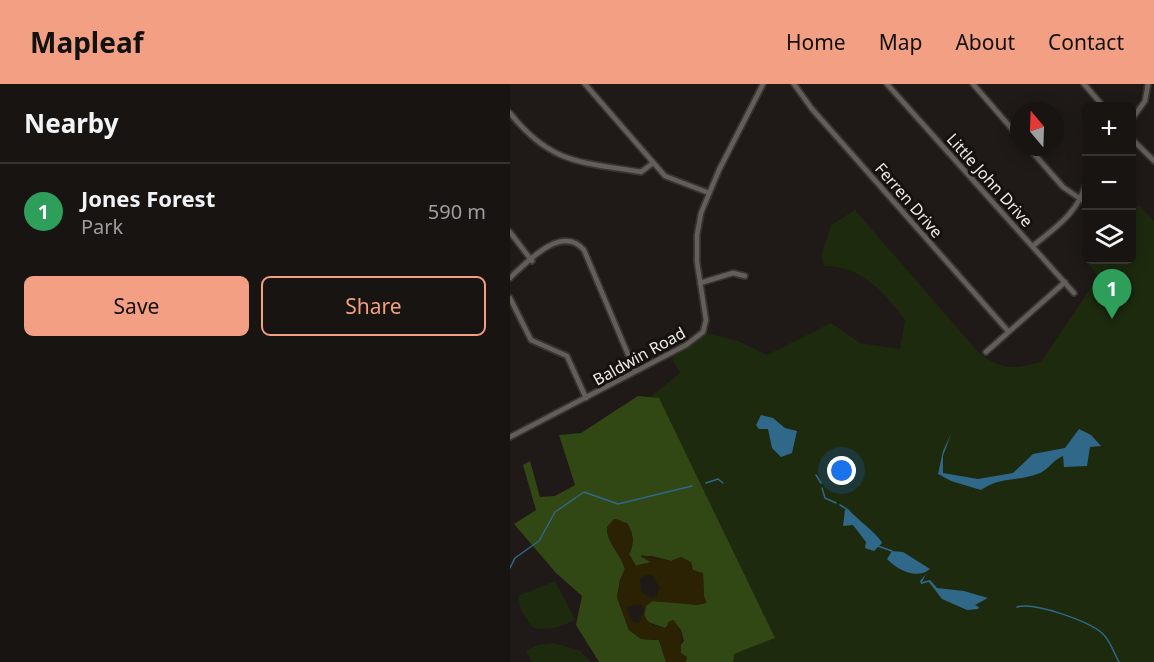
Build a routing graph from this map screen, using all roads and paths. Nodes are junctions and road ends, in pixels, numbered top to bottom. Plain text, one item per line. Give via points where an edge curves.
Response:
1 (585, 84) edge
2 (763, 84) edge
3 (794, 84) edge
4 (887, 84) edge
5 (973, 84) edge
6 (1084, 84) edge
7 (1148, 84) edge
8 (1100, 102) edge
9 (510, 113) edge
10 (1136, 113) edge
11 (1010, 127) edge
12 (1136, 144) edge
13 (1036, 156) edge
14 (1154, 161) edge
15 (653, 163) junction
16 (709, 193) junction
17 (1082, 200) joint
18 (510, 232) edge
19 (1033, 246) junction
20 (532, 261) junction
21 (746, 276) dead end
22 (510, 278) edge
23 (1065, 282) junction
24 (700, 283) junction
25 (1074, 292) dead end
26 (510, 298) edge
27 (1008, 331) junction
28 (986, 352) dead end
29 (635, 371) junction
30 (586, 398) junction
31 (510, 437) edge

1 - 15 street
2 - 16 street, Baldwin Road
3 - 27 street, Ferren Drive
4 - 19 street, Little John Drive
5 - 11 street
6 - 8 street
7 - 10 street via 1145,101
9 - 15 street via 535,142 570,159 641,171
12 - 14 street
13 - 17 street via 1063,187
15 - 16 street via 672,181
16 - 24 street, Baldwin Road via 697,235
17 - 19 street via 1070,216
18 - 20 street
19 - 23 street, Little John Drive
20 - 22 street
20 - 29 street via 561,240 572,240 582,247
21 - 24 street via 733,273
23 - 25 street, Little John Drive
23 - 27 street
24 - 29 street, Baldwin Road via 706,314 703,332
26 - 30 street via 531,340 567,356
27 - 28 street
29 - 30 street, Baldwin Road
30 - 31 street, Baldwin Road

